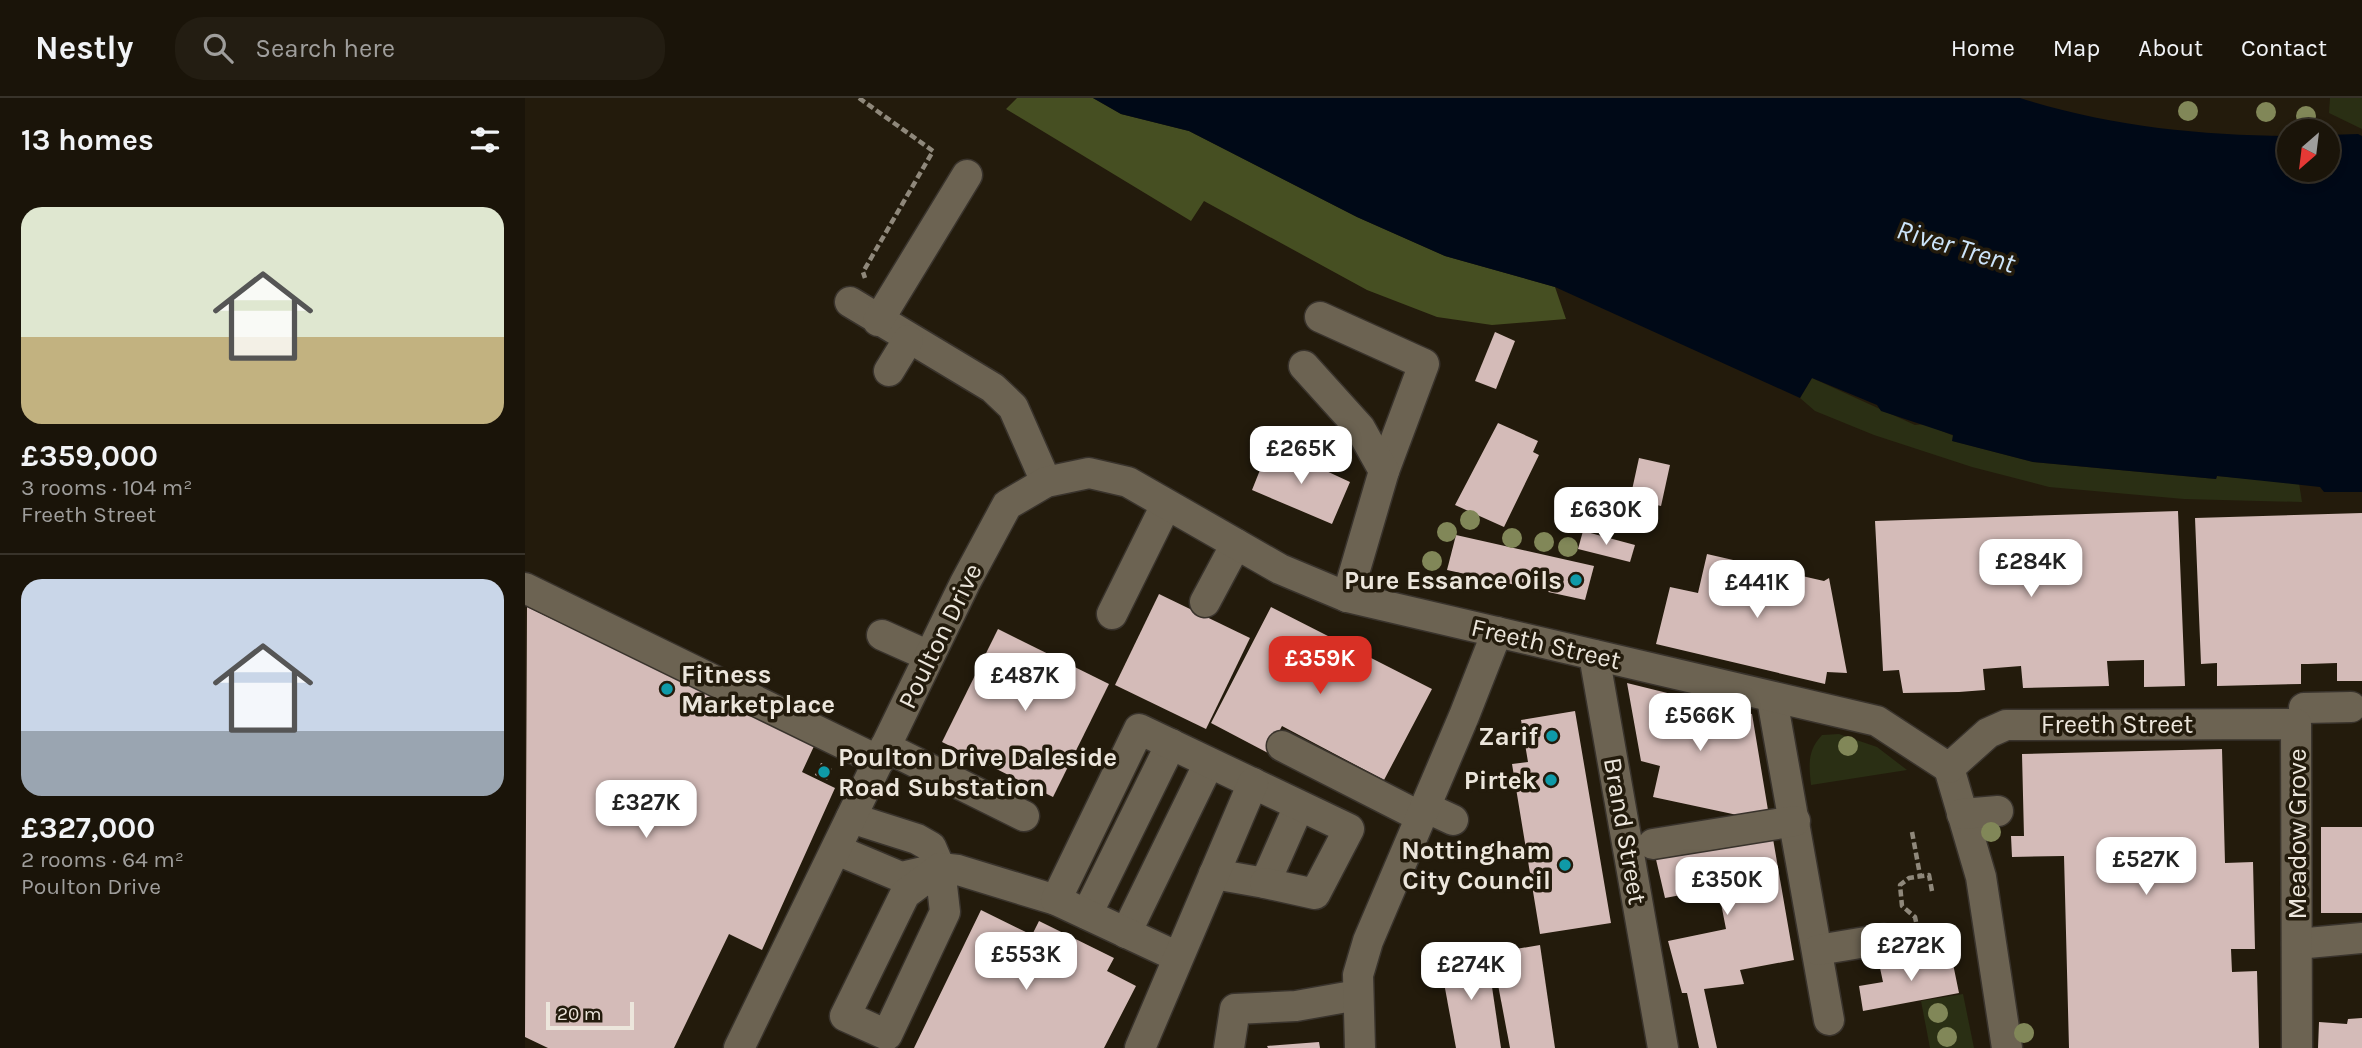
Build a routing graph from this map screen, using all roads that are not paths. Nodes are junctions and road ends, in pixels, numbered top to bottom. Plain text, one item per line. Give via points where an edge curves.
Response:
1 (967, 174) dead end
2 (1320, 317) dead end
3 (908, 340) junction
4 (1304, 366) dead end
5 (889, 371) dead end
6 (1384, 471) junction
7 (1046, 482) junction
8 (1166, 505) junction
9 (1236, 544) junction
10 (525, 588) edge
11 (1347, 597) junction
12 (1205, 602) dead end
13 (1112, 614) dead end
14 (1497, 632) junction
15 (882, 635) dead end
16 (1594, 655) junction
17 (929, 656) junction
18 (1772, 699) junction
19 (2351, 707) dead end
20 (2300, 716) junction
21 (1171, 744) junction
22 (1282, 746) dead end
23 (882, 754) junction
24 (1209, 763) junction
25 (1949, 768) junction
26 (1253, 783) junction
27 (1299, 806) junction
28 (1998, 811) dead end
29 (1423, 812) junction
30 (1962, 814) junction
31 (1024, 816) dead end
32 (857, 820) junction
33 (1453, 820) dead end
34 (1795, 821) junction
35 (1653, 844) dead end
36 (837, 850) junction
37 (940, 868) junction
38 (1213, 874) junction
39 (1265, 883) junction
40 (1056, 900) junction
41 (1087, 914) junction
42 (1126, 933) junction
43 (1884, 939) dead end
44 (2362, 939) edge
45 (2297, 944) junction
46 (1818, 950) junction
47 (1178, 957) junction
48 (1358, 995) junction
49 (1829, 1029) dead end
50 (1369, 1044) edge
51 (739, 1048) edge
52 (1140, 1048) edge
53 (1229, 1048) edge
54 (1663, 1048) edge
55 (2007, 1048) edge
56 (2297, 1048) edge

1 - 3 street via 862,311
2 - 6 street via 1424,364
3 - 5 street
3 - 7 street via 993,388 1013,407
4 - 6 street via 1360,429
6 - 11 street
7 - 8 street, Freeth Street via 1089,473 1128,482
7 - 17 street, Poulton Drive via 1007,505
8 - 9 street, Freeth Street
8 - 13 street
9 - 11 street, Freeth Street via 1280,569
9 - 12 street
10 - 23 street
11 - 14 street, Freeth Street
14 - 16 street, Freeth Street
14 - 29 street
15 - 17 street
16 - 18 street, Freeth Street
16 - 54 street, Brand Street
17 - 23 street, Poulton Drive
18 - 25 street, Freeth Street via 1877,721
18 - 34 street
19 - 20 street, Freeth Street
20 - 25 street, Freeth Street via 2006,725 1988,733
20 - 45 street, Meadow Grove
21 - 24 street
21 - 40 street via 1139,729
21 - 41 street
22 - 29 street
23 - 31 street
23 - 32 street, Poulton Drive
24 - 26 street
24 - 42 street
25 - 30 street
26 - 27 street
26 - 38 street
27 - 39 street
27 - 39 street via 1349,829 1315,894
28 - 30 street
29 - 33 street
29 - 48 street via 1368,941 1358,975
30 - 55 street via 1980,877
32 - 36 street, Poulton Drive
32 - 37 street via 931,847
34 - 35 street
34 - 46 street
36 - 37 street via 901,877
36 - 51 street, Poulton Drive
37 - 37 street via 945,912 887,1035 845,1016 905,894
37 - 40 street
38 - 39 street
38 - 47 street
40 - 41 street
41 - 42 street
42 - 47 street
43 - 46 street
44 - 45 street, Meadow Grove
45 - 56 street, Meadow Grove
46 - 49 street
47 - 52 street
48 - 50 street
48 - 53 street via 1296,1006 1235,1009

